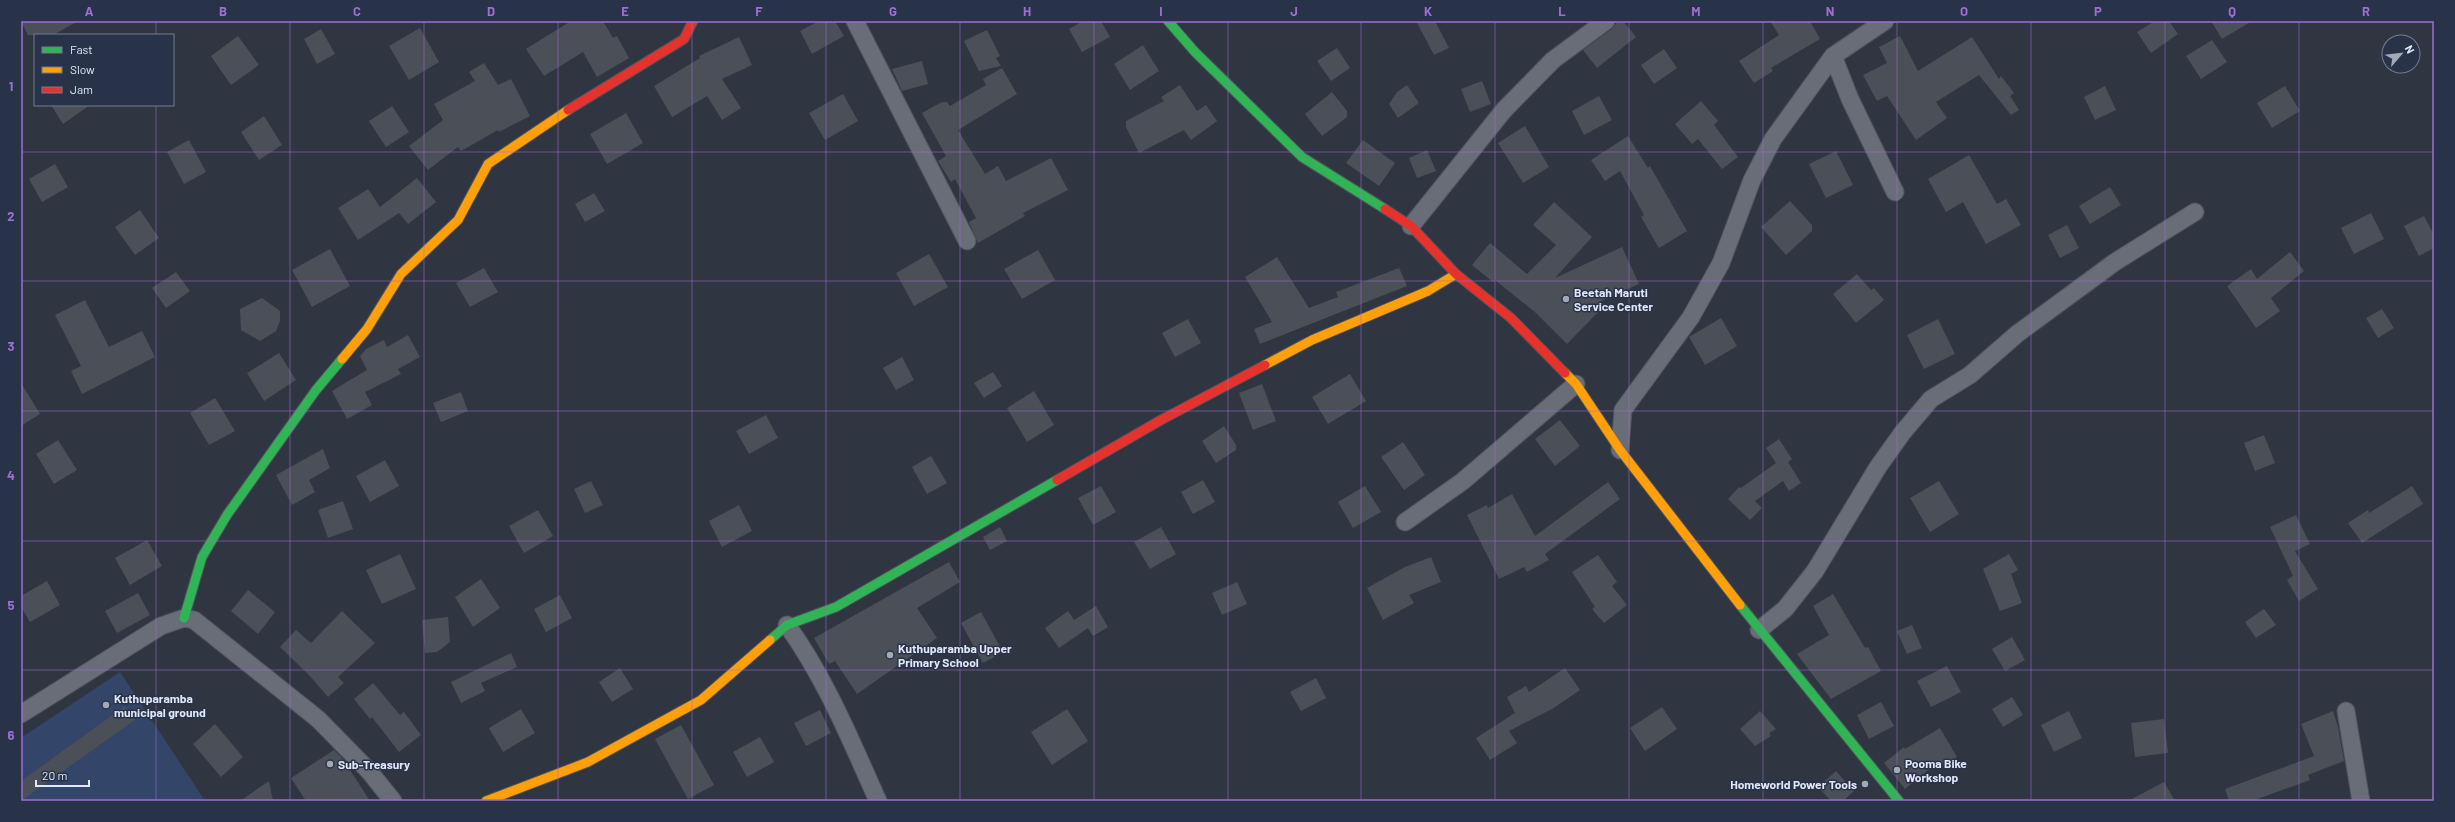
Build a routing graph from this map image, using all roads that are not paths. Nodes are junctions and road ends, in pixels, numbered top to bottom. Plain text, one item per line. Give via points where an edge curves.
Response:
1 (693, 21) edge
2 (856, 21) edge
3 (1168, 21) edge
4 (1606, 21) edge
5 (1885, 21) edge
6 (1833, 56) junction
7 (1895, 192) dead end
8 (2195, 212) dead end
9 (1411, 226) junction
10 (967, 241) dead end
11 (1456, 274) junction
12 (1576, 384) junction
13 (1620, 450) junction
14 (1405, 522) dead end
15 (184, 618) junction
16 (787, 626) junction
17 (1759, 630) junction
18 (2346, 711) dead end
19 (21, 714) edge
20 (392, 801) edge
21 (486, 801) edge
22 (878, 801) edge
23 (1899, 801) edge
24 (2361, 801) edge

1 - 15 street via 684,40 599,90 488,164 458,220 400,274 367,329 316,390 227,515 202,557
2 - 10 street
3 - 9 street via 1195,52 1302,157
4 - 9 street via 1554,60 1504,110
5 - 6 street
6 - 7 street via 1850,99
6 - 13 street via 1773,139 1752,180 1721,263 1691,317 1623,410
8 - 17 street via 2115,262 2017,334 1970,375 1931,399 1878,467 1815,571 1785,609
9 - 11 street
11 - 12 street via 1511,318
11 - 16 street via 1428,290 1305,343 1161,420 836,607
12 - 13 street
12 - 14 street via 1463,481
13 - 17 street
15 - 19 street via 162,626
15 - 20 street via 204,626 318,719 370,771
16 - 21 street via 701,700 588,762
16 - 22 street via 806,652 840,714
17 - 23 street
18 - 24 street

